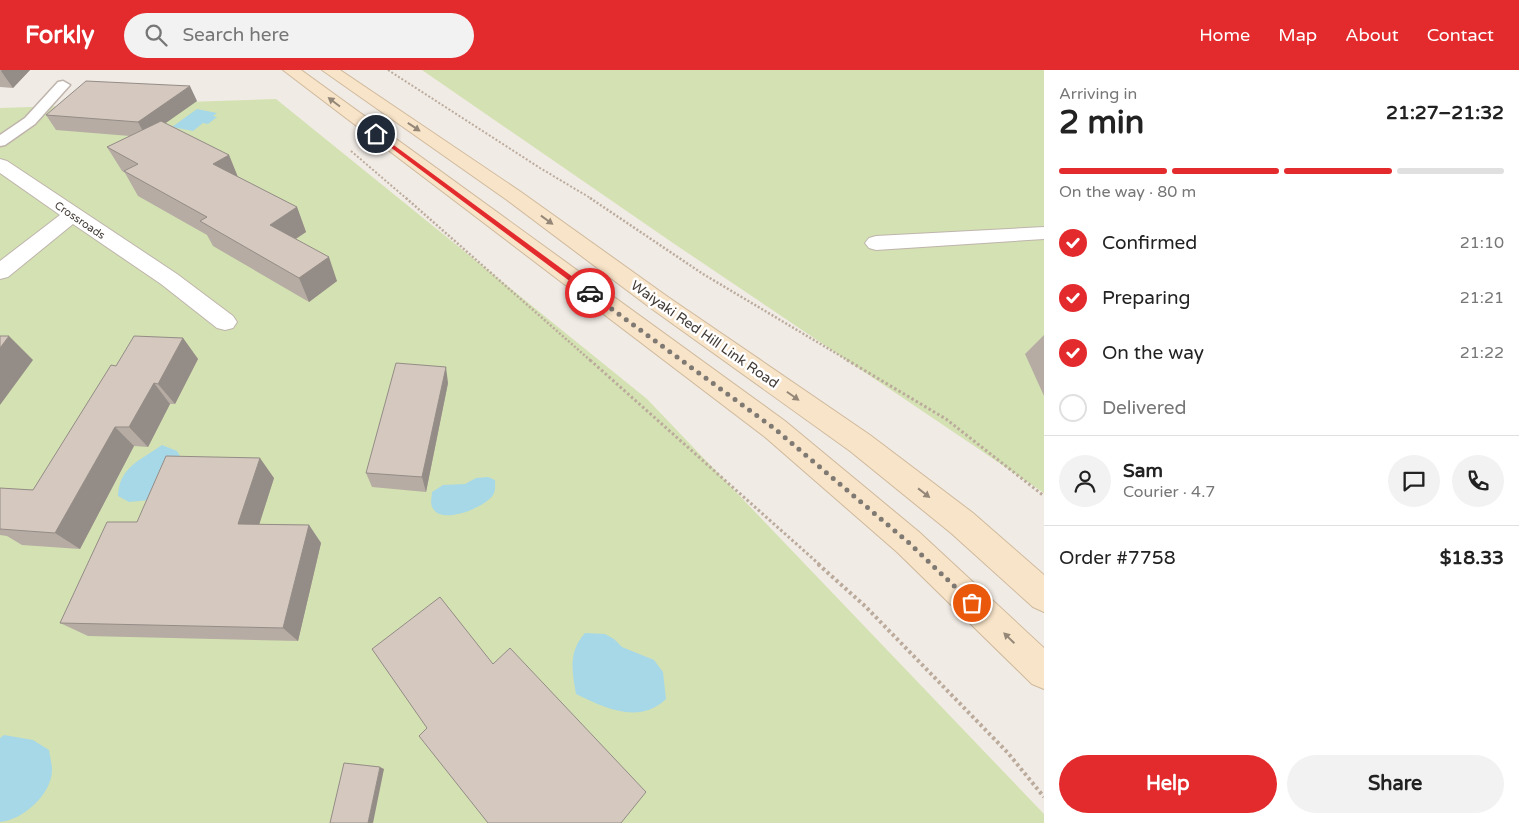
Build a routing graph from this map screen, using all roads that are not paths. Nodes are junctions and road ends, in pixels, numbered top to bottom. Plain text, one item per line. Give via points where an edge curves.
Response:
1 (291, 70) edge
2 (330, 70) edge
3 (63, 85) dead end
4 (0, 142) edge
5 (0, 166) edge
6 (72, 214) junction
7 (1044, 233) edge
8 (876, 242) dead end
9 (0, 272) edge
10 (225, 322) dead end
11 (1044, 596) edge
12 (1044, 672) edge

12 -> 1 main road via 908,542 775,429
2 -> 11 main road, Waiyaki Red Hill Link Road via 514,196 860,443 962,523
3 - 4 lane via 30,122
5 - 6 street, Crossroads
6 - 9 street
6 - 10 street, Crossroads
7 - 8 street

